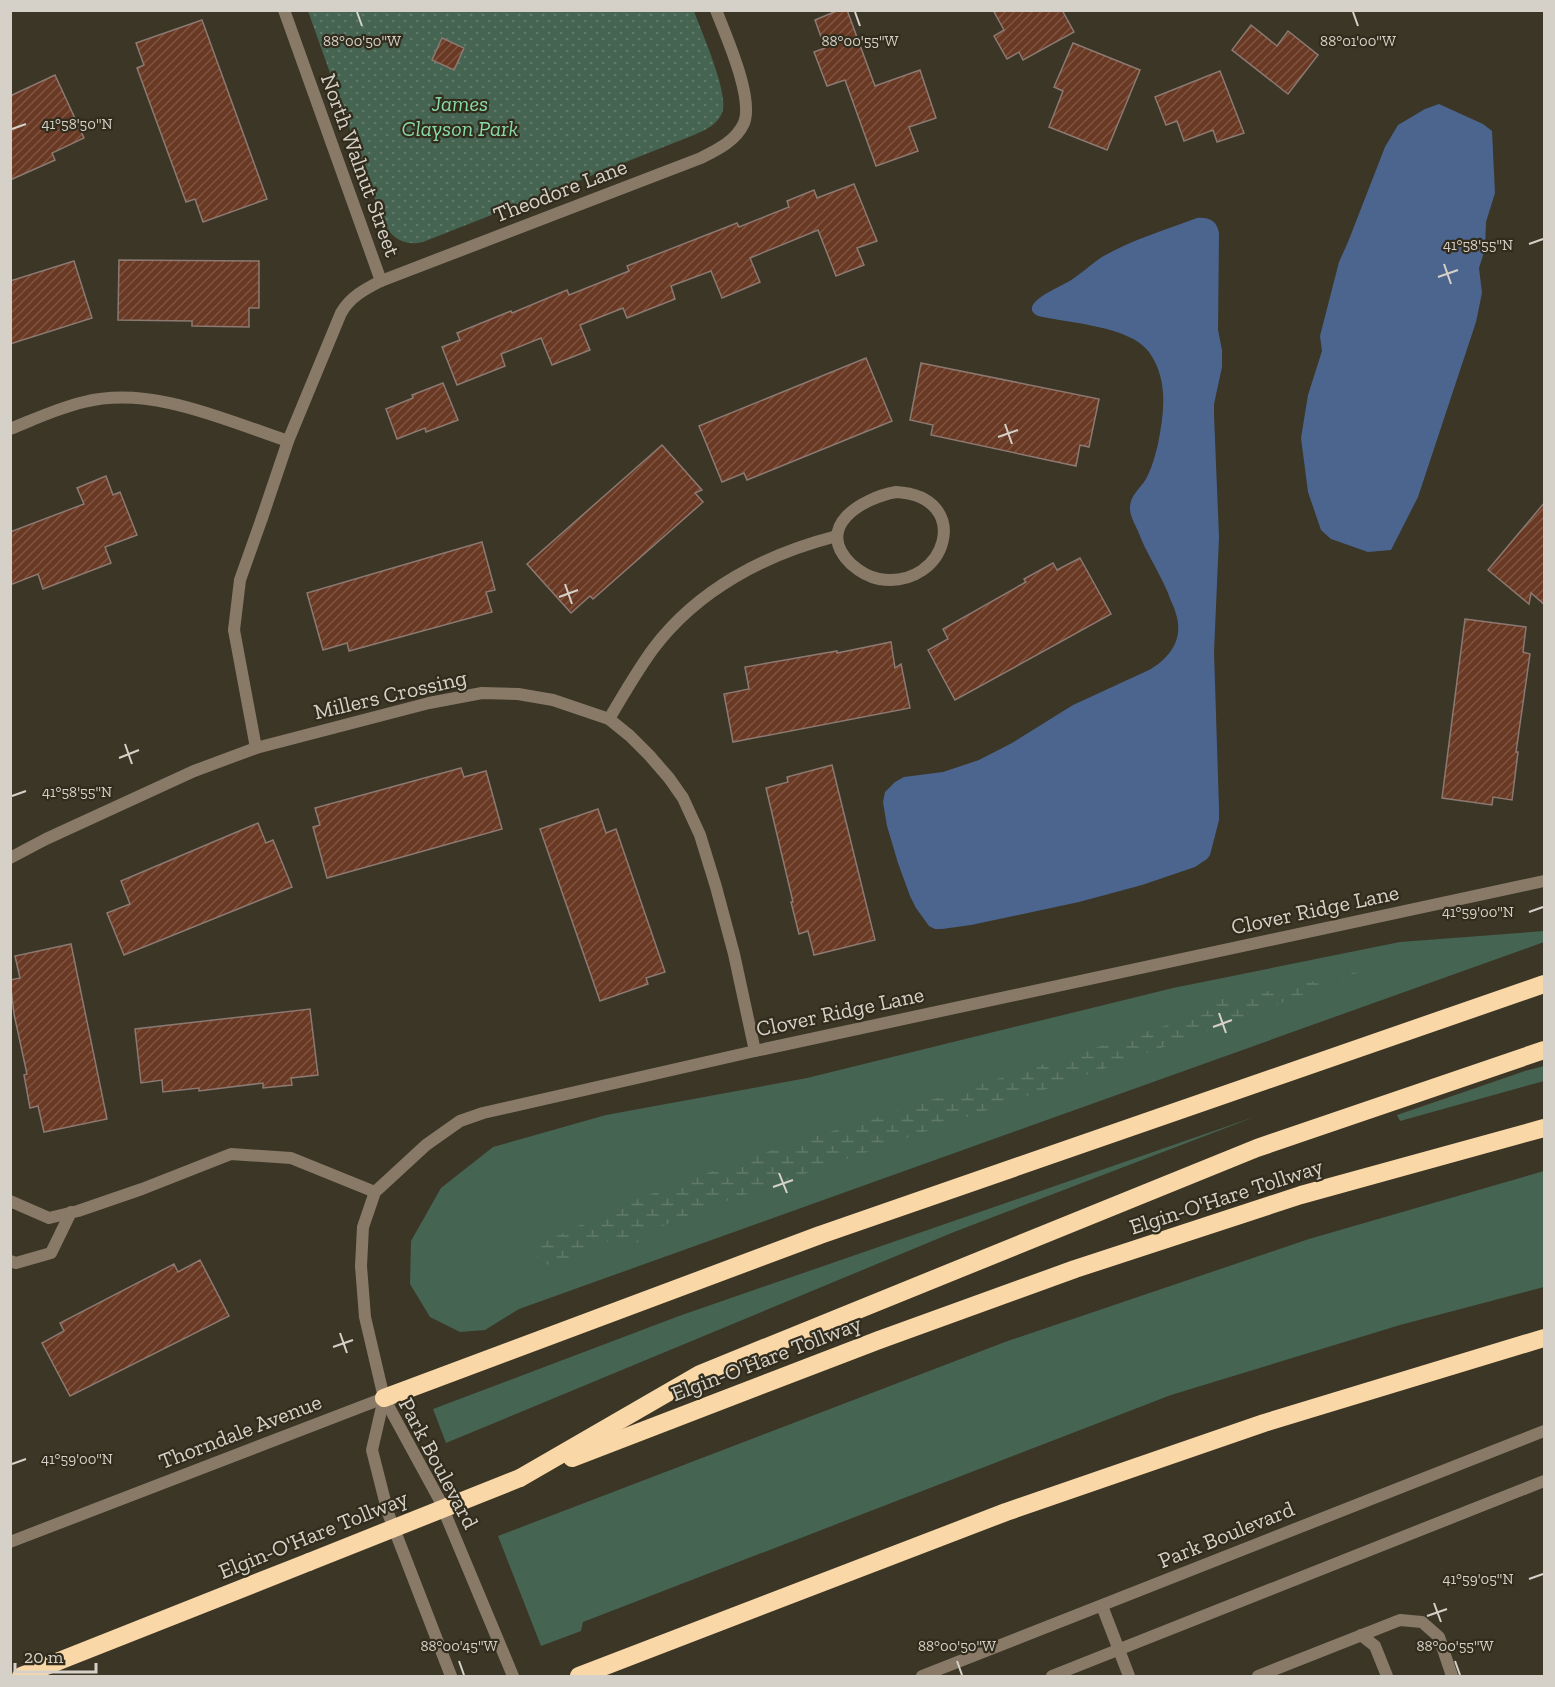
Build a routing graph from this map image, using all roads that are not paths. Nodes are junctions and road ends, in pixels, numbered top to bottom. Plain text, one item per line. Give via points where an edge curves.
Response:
1 (284, 10) edge
2 (716, 10) edge
3 (381, 280) junction
4 (10, 429) edge
5 (288, 441) junction
6 (837, 536) junction
7 (609, 719) junction
8 (256, 748) junction
9 (10, 858) edge
10 (1545, 880) edge
11 (1545, 984) edge
12 (1545, 1050) edge
13 (755, 1051) junction
14 (1545, 1128) edge
15 (375, 1192) junction
16 (10, 1201) edge
17 (71, 1212) junction
18 (10, 1261) edge
19 (1545, 1338) edge
20 (384, 1398) junction
21 (1545, 1431) edge
22 (520, 1478) junction
23 (1545, 1481) edge
24 (10, 1542) edge
25 (1102, 1606) junction
26 (1361, 1635) junction
27 (1119, 1650) junction
28 (587, 1673) edge
29 (21, 1677) edge
30 (451, 1677) edge
31 (513, 1677) edge
32 (922, 1677) edge
33 (1052, 1677) edge
34 (1129, 1677) edge
35 (1258, 1677) edge
36 (1387, 1677) edge
37 (1452, 1677) edge

1 - 3 street, North Walnut Street
2 - 3 street, Theodore Lane via 744,92 746,109 744,123 729,142 701,158
3 - 5 street, North Walnut Street via 343,309
4 - 5 street via 86,401 146,398 177,404
5 - 8 street, North Walnut Street via 240,580 234,630
6 - 6 street via 853,566 873,578 887,580 909,576 931,564 942,548 944,535 933,505 918,495 896,492 862,503 844,518
6 - 7 street via 768,559 698,603 654,648
7 - 8 street, Millers Crossing via 553,700 482,693
7 - 13 street, Millers Crossing via 659,767 694,819 734,954
8 - 9 street, Millers Crossing via 194,771
10 - 13 street, Clover Ridge Lane
11 - 20 highway via 820,1235
12 - 22 highway via 1257,1148 700,1374
13 - 15 street, Clover Ridge Lane via 459,1121
14 - 22 highway, Elgin-O'Hare Tollway via 1301,1195 1074,1269
15 - 17 street via 291,1158 231,1154
15 - 20 street, Clover Ridge Lane via 363,1227 361,1266 365,1317
16 - 17 street via 49,1218
17 - 18 street via 51,1253 16,1263
19 - 28 highway via 1264,1423 1006,1512
20 - 24 street, Thorndale Avenue
20 - 30 street, Park Boulevard via 372,1450 388,1513
20 - 31 street, Park Boulevard via 439,1499
21 - 25 street, Park Boulevard
22 - 29 highway, Elgin-O'Hare Tollway, bridge
23 - 27 street
25 - 27 street
25 - 32 street, Park Boulevard
26 - 35 street
26 - 36 street via 1375,1646
26 - 37 street via 1400,1620 1422,1622 1439,1637
27 - 33 street
27 - 34 street

